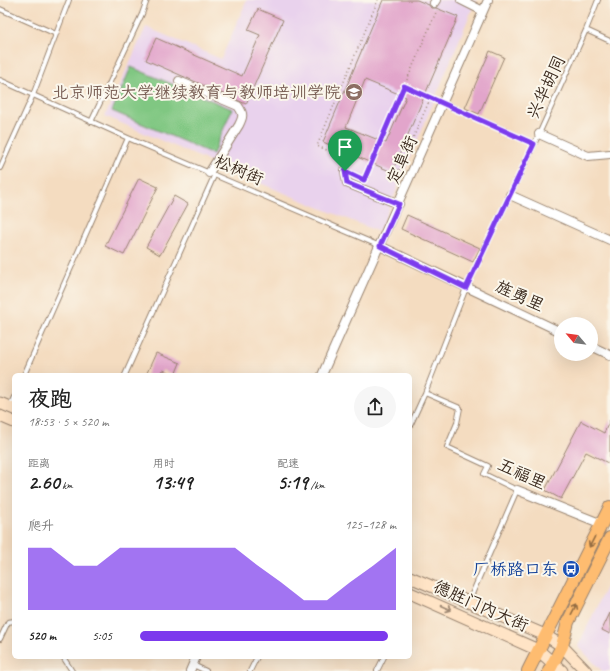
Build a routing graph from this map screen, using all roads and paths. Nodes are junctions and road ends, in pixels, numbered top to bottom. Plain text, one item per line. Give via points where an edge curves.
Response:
1 (68, 0) edge
2 (147, 0) edge
3 (378, 0) edge
4 (461, 0) edge
5 (488, 0) edge
6 (598, 0) edge
7 (435, 2) edge
8 (0, 9) edge
9 (483, 11) junction
10 (586, 30) junction
11 (56, 34) junction
12 (610, 41) edge
13 (0, 80) edge
14 (179, 81) dead end
15 (404, 86) junction
16 (33, 95) junction
17 (431, 98) junction
18 (443, 103) junction
19 (91, 122) junction
20 (539, 134) junction
21 (128, 138) junction
22 (534, 144) junction
23 (610, 154) edge
24 (0, 168) edge
25 (399, 170) dead end
26 (345, 171) junction
27 (212, 174) junction
28 (510, 195) junction
29 (399, 204) junction
30 (610, 240) edge
31 (380, 246) junction
32 (466, 288) junction
33 (554, 329) edge
34 (598, 349) edge
35 (610, 355) edge
36 (25, 373) edge
37 (126, 373) edge
38 (323, 373) edge
39 (426, 393) junction
40 (0, 416) edge
41 (12, 421) edge
42 (412, 422) edge
43 (517, 490) junction
44 (610, 507) edge
45 (602, 524) junction
46 (610, 538) edge
47 (412, 578) edge
48 (412, 594) edge
49 (469, 602) junction
50 (12, 621) edge
51 (545, 635) junction
52 (0, 639) edge
53 (562, 646) junction
54 (538, 650) junction
55 (63, 659) edge
56 (256, 659) edge
57 (383, 659) edge
58 (192, 668) edge
59 (555, 669) edge
60 (72, 671) edge
61 (206, 671) edge
62 (250, 671) edge
63 (377, 671) edge
64 (528, 671) edge
65 (586, 671) edge

1 - 11 lane
2 - 19 lane
3 - 26 path via 317,146 341,156
4 - 9 street
5 - 9 street, 定阜街
6 - 10 lane, 兴华胡同
7 - 15 path via 438,6
8 - 11 lane
9 - 18 street, 定阜街
10 - 12 lane
10 - 20 lane, 兴华胡同
11 - 16 lane
13 - 16 lane, 松树街
14 - 27 street via 238,106 242,111 243,116 239,125
15 - 17 path
15 - 26 path via 364,180
16 - 19 lane, 松树街
16 - 24 lane
17 - 18 path
17 - 25 path
18 - 22 lane
18 - 29 street, 定阜街
19 - 21 lane, 松树街
20 - 22 lane, 兴华胡同
20 - 23 street via 588,156
21 - 27 lane, 松树街
21 - 36 lane
22 - 28 lane, 兴华胡同
26 - 29 street via 347,183
27 - 31 lane, 松树街
27 - 37 lane
28 - 30 street
28 - 32 lane, 兴华胡同
29 - 31 street, 定阜街
31 - 32 street, 松树街
31 - 38 street, 定阜街
32 - 33 street, 旌勇里
32 - 39 lane, 兴华胡同
34 - 35 street
39 - 42 lane, 兴华胡同
39 - 43 lane, 五福里 via 460,408 457,424 447,447 488,466 484,474
40 - 41 main road
43 - 45 street, 五福里
43 - 49 lane
44 - 45 main road
45 -> 51 main road
53 -> 46 main road via 568,622
47 - 49 main road, 德胜门内大街
48 -> 54 main road, 德胜门内大街
49 - 51 main road, 德胜门内大街
50 - 52 lane via 8,622
51 - 53 main road, 德胜门内大街
51 - 54 main road
53 - 59 main road
53 - 65 main road, 德胜门内大街
54 - 59 main road, 德胜门内大街
54 - 64 main road
55 - 60 lane
56 - 62 lane
57 - 63 lane
58 - 61 lane

